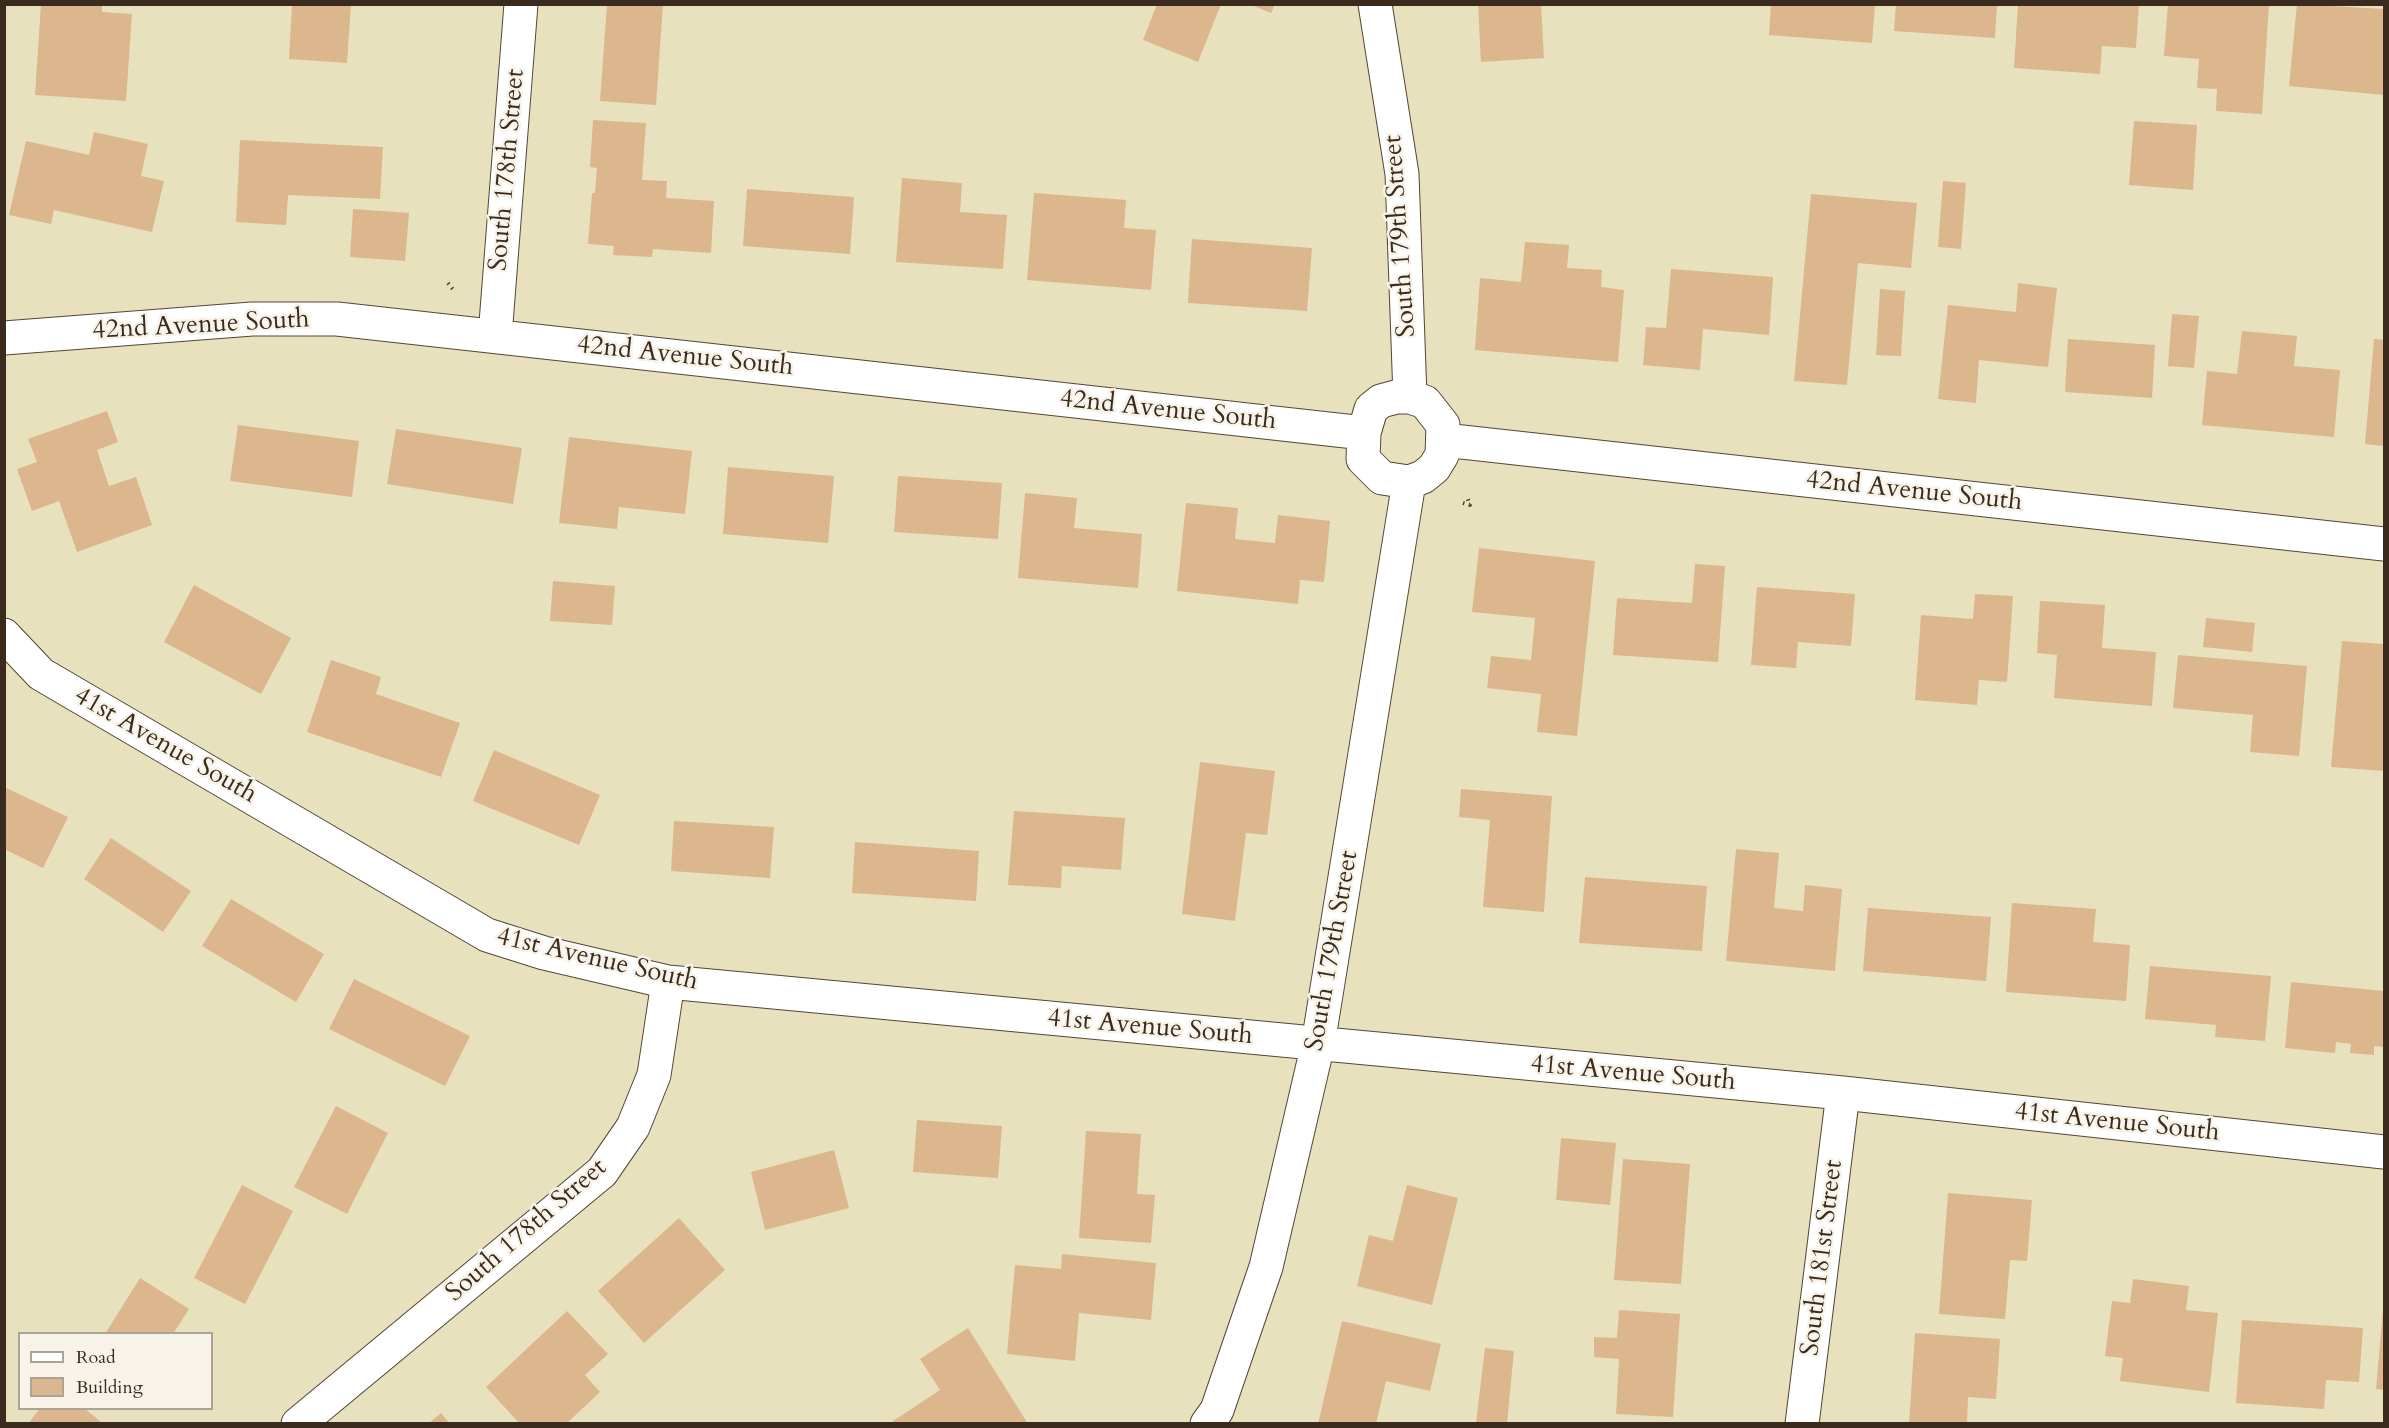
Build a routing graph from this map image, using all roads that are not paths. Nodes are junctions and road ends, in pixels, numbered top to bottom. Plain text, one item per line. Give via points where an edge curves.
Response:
1 (521, 4) edge
2 (1375, 4) edge
3 (495, 336) junction
4 (4, 338) edge
5 (1410, 397) junction
6 (1364, 433) junction
7 (1444, 440) junction
8 (1409, 482) junction
9 (2385, 544) edge
10 (4, 635) edge
11 (668, 982) junction
12 (1318, 1044) junction
13 (1843, 1093) junction
14 (2385, 1152) edge
15 (1212, 1417) edge
16 (298, 1424) edge
17 (1802, 1424) edge

1 - 3 street, South 178th Street
2 - 5 street, South 179th Street via 1402,174
3 - 4 street, 42nd Avenue South via 337,319 252,319
3 - 6 street, 42nd Avenue South
5 - 6 street via 1396,396 1371,409
5 - 7 street via 1425,402 1435,412 1443,425
6 - 8 street via 1363,459 1372,470 1382,478
7 - 8 street via 1442,455 1434,468
7 - 9 street, 42nd Avenue South
8 - 12 street, South 179th Street
10 - 11 street, 41st Avenue South via 41,674 488,935 544,953
11 - 12 street, 41st Avenue South
11 - 16 street, South 178th Street via 654,1075 633,1127 602,1172
12 - 13 street, 41st Avenue South
12 - 15 street, South 179th Street via 1266,1267
13 - 14 street, 41st Avenue South
13 - 17 street, South 181st Street

